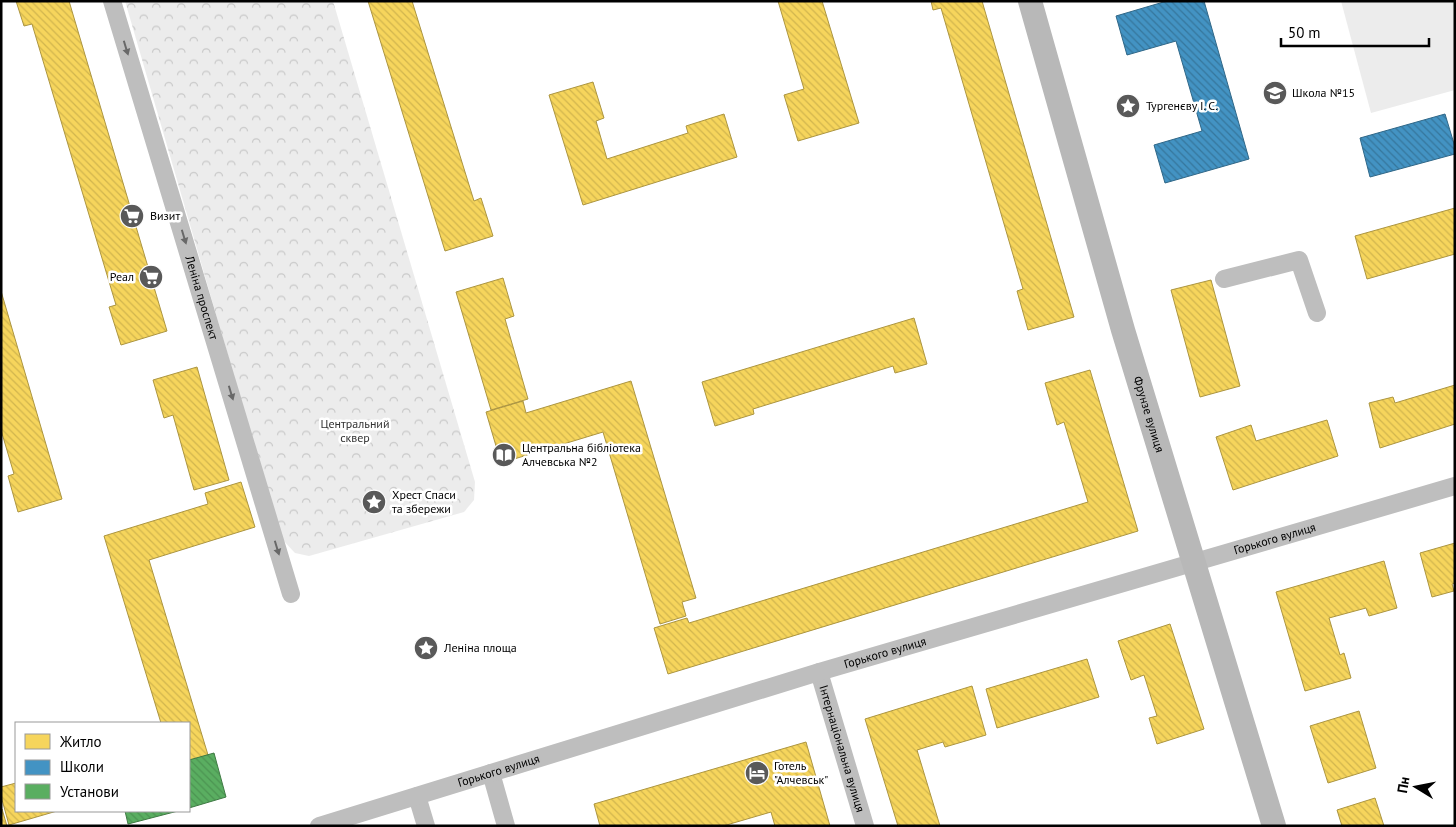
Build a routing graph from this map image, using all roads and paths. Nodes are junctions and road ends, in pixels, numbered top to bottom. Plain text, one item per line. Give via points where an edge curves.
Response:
1 (112, 1) edge
2 (1030, 1) edge
3 (1224, 279) dead end
4 (1317, 313) dead end
5 (1455, 486) edge
6 (1195, 563) junction
7 (291, 594) dead end
8 (819, 672) junction
9 (491, 773) junction
10 (416, 796) junction
11 (319, 826) edge
12 (426, 826) edge
13 (506, 826) edge
14 (865, 826) edge
15 (1274, 826) edge

1 -> 7 street, Леніна проспект
2 - 6 street, Фрунзе вулиця via 1121,321
3 - 4 street via 1298,260
5 - 6 street, Горького вулиця
6 - 8 street, Горького вулиця
6 - 15 street, Фрунзе вулиця
8 - 9 street, Горького вулиця
8 - 14 street, Інтернаціональна вулиця
9 - 10 street, Горького вулиця
9 - 13 street
10 - 11 street, Горького вулиця
10 - 12 street

